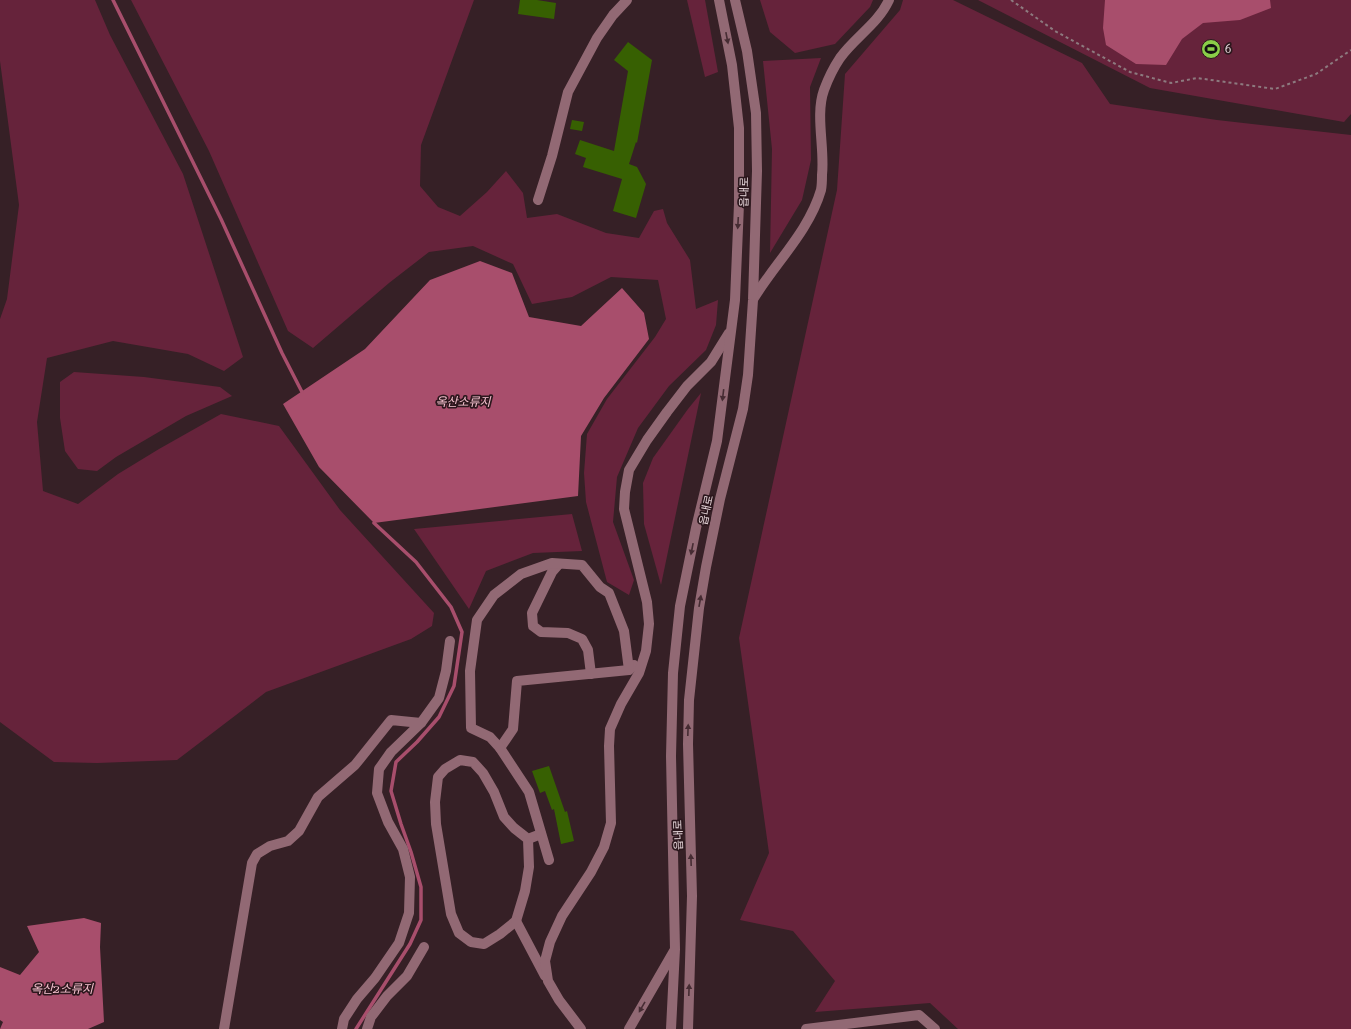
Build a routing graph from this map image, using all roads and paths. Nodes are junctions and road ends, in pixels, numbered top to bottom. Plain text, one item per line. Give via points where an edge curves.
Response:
1 (627, 0) edge
2 (719, 0) edge
3 (735, 0) edge
4 (889, 0) edge
5 (1011, 0) edge
6 (1351, 50) edge
7 (538, 200) dead end
8 (754, 270) junction
9 (773, 270) junction
10 (753, 300) junction
11 (732, 330) junction
12 (711, 362) junction
13 (726, 370) junction
14 (559, 564) junction
15 (450, 642) dead end
16 (646, 651) junction
17 (630, 670) junction
18 (591, 674) junction
19 (421, 723) junction
20 (500, 748) junction
21 (541, 834) junction
22 (528, 838) junction
23 (549, 860) dead end
24 (516, 921) junction
25 (424, 947) dead end
26 (675, 949) junction
27 (548, 981) junction
28 (846, 1027) edge
29 (224, 1029) edge
30 (342, 1029) edge
31 (367, 1029) edge
32 (581, 1029) edge
33 (629, 1029) edge
34 (671, 1029) edge
35 (688, 1029) edge
36 (806, 1029) edge
37 (935, 1029) edge

1 - 7 street via 613,14 597,38 568,92
2 -> 11 street, 읍내로 via 732,65 739,128 739,204
3 - 8 street, 읍내로 via 747,52 756,113
4 - 9 street via 872,26 841,57 832,72 824,92 821,111 821,189 807,222
5 - 6 path via 1055,31 1130,72 1171,83 1197,78 1275,89 1316,74
8 - 9 street
8 - 10 street, 읍내로
9 - 10 street
35 -> 10 street, 읍내로 via 692,896 689,700 705,574 720,499 743,409
11 - 12 street
11 - 13 street, 읍내로
12 - 13 street via 720,364
12 - 16 street via 687,386 647,440 630,470 625,492 624,509 647,602 649,624
13 -> 26 street, 읍내로 via 717,441 680,606 673,673 671,756
14 - 17 street via 582,565 600,587 609,593 624,632
14 - 18 street via 552,572 532,613 533,626 541,632 568,633 582,639 588,650
14 - 20 street via 552,563 521,574 494,595 477,620 470,671 471,728 490,737
15 - 19 street via 439,698
16 - 17 street
16 - 27 street via 639,673 610,729 611,823 604,847 562,916 550,942 545,961
17 - 18 street
18 - 20 street via 517,681 514,729
19 - 29 street via 391,720 355,765 318,797 299,831 288,841 270,846 257,854 252,864
19 - 30 street via 391,752 379,769 377,793 388,822 403,848 410,877 409,913 399,943 357,999 344,1019
20 - 21 street via 528,792
21 - 22 street
21 - 23 street
22 - 24 street via 525,891
22 - 24 street via 504,817 494,792 473,762 460,760 445,769 438,777 436,824 451,914 459,933 471,942 484,944
24 - 27 street
25 - 31 street via 407,976 387,996 371,1018
26 -> 33 street
26 - 34 street, 읍내로
27 - 32 street
28 - 36 street
28 - 37 street via 919,1015

